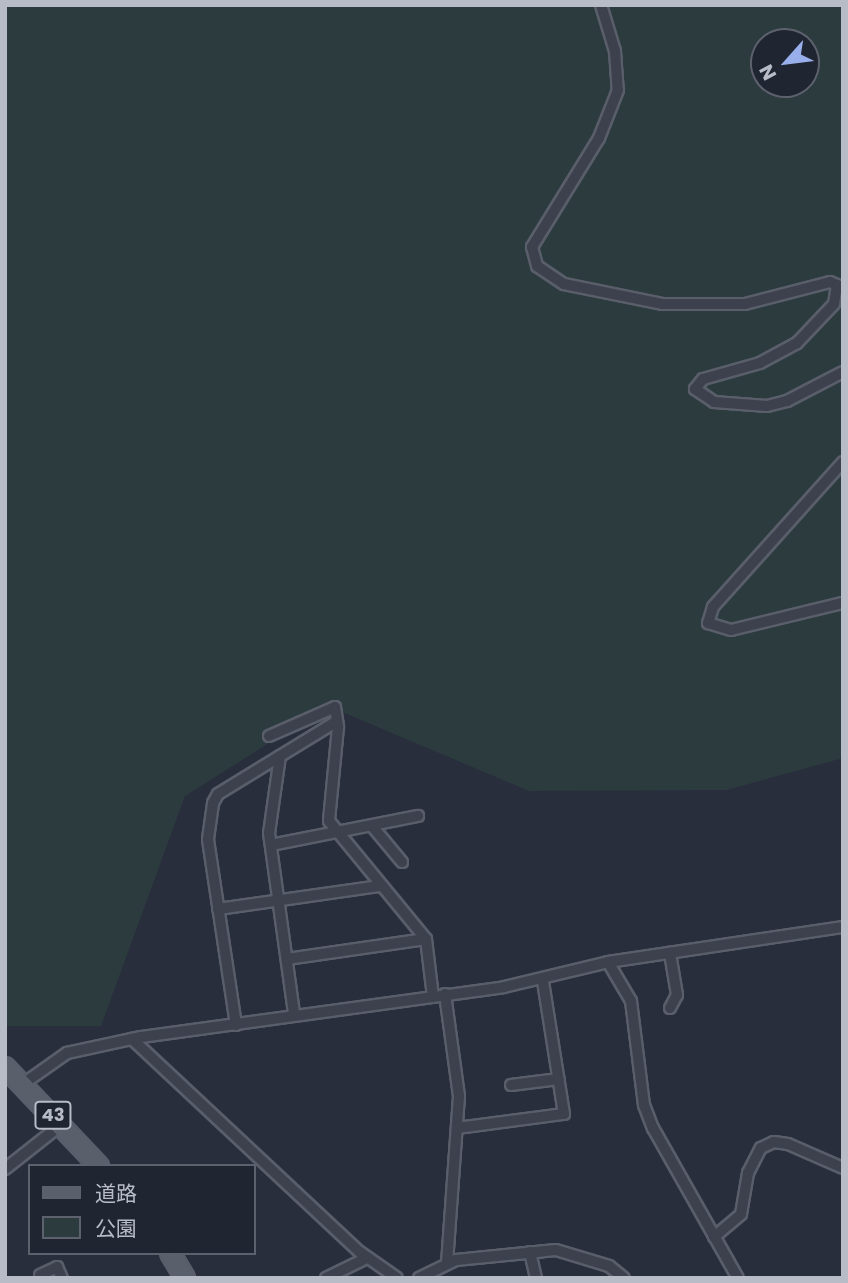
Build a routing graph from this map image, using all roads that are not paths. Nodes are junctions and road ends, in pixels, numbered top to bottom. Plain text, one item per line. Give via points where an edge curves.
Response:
1 (601, 5) edge
2 (843, 372) edge
3 (843, 462) edge
4 (843, 603) edge
5 (338, 727) junction
6 (269, 736) dead end
7 (279, 756) junction
8 (418, 816) dead end
9 (372, 826) junction
10 (337, 835) junction
11 (271, 845) junction
12 (402, 862) dead end
13 (380, 886) junction
14 (278, 902) junction
15 (218, 909) junction
16 (843, 927) edge
17 (426, 939) junction
18 (670, 953) junction
19 (288, 959) junction
20 (608, 962) junction
21 (543, 981) junction
22 (439, 995) junction
23 (670, 1008) dead end
24 (294, 1013) junction
25 (236, 1025) junction
26 (132, 1039) junction
27 (5, 1067) edge
28 (559, 1079) junction
29 (23, 1084) junction
30 (511, 1085) dead end
31 (62, 1124) junction
32 (457, 1128) junction
33 (97, 1164) edge
34 (843, 1168) edge
35 (5, 1169) edge
36 (714, 1237) junction
37 (530, 1252) junction
38 (171, 1255) edge
39 (367, 1258) junction
40 (447, 1263) junction
41 (40, 1275) dead end
42 (62, 1278) edge
43 (185, 1278) edge
44 (326, 1278) edge
45 (397, 1278) edge
46 (419, 1278) edge
47 (536, 1278) edge
48 (624, 1278) edge
49 (738, 1278) edge

1 - 2 street via 614,47 618,90 599,138 542,226 531,253 537,266 564,284 662,304 745,304 830,282 837,285 834,304 797,343 760,363 698,381 695,389 714,402 767,406 787,401
3 - 4 street via 713,607 708,623 731,629
5 - 6 street via 335,707
5 - 7 street via 328,726
5 - 10 street via 329,803 329,821
7 - 11 street
7 - 15 street via 218,794 213,803 208,839
8 - 9 street
9 - 10 street
9 - 12 street
10 - 11 street
10 - 13 street
11 - 14 street
13 - 14 street
13 - 17 street
14 - 15 street
14 - 19 street
15 - 25 street
16 - 18 street
17 - 19 street
17 - 22 street
18 - 20 street
18 - 23 street via 677,995
19 - 24 street
20 - 21 street
20 - 36 street via 631,1001 642,1092 653,1128
21 - 22 street
21 - 28 street
22 - 24 street
22 - 32 street via 459,1096
24 - 25 street
25 - 26 street
26 - 29 street via 67,1053
26 - 39 street
27 - 29 main road, 43
28 - 30 street
28 - 32 street via 564,1114
29 - 31 main road, 43
31 - 33 main road, 43
31 - 35 street
32 - 40 street
34 - 36 street via 788,1144 775,1142 761,1148 748,1174 741,1214
36 - 49 street
37 - 40 street
37 - 47 street
37 - 48 street via 556,1250 609,1266
38 - 43 main road
39 - 44 street
39 - 45 street
40 - 46 street
41 - 42 street via 57,1267

